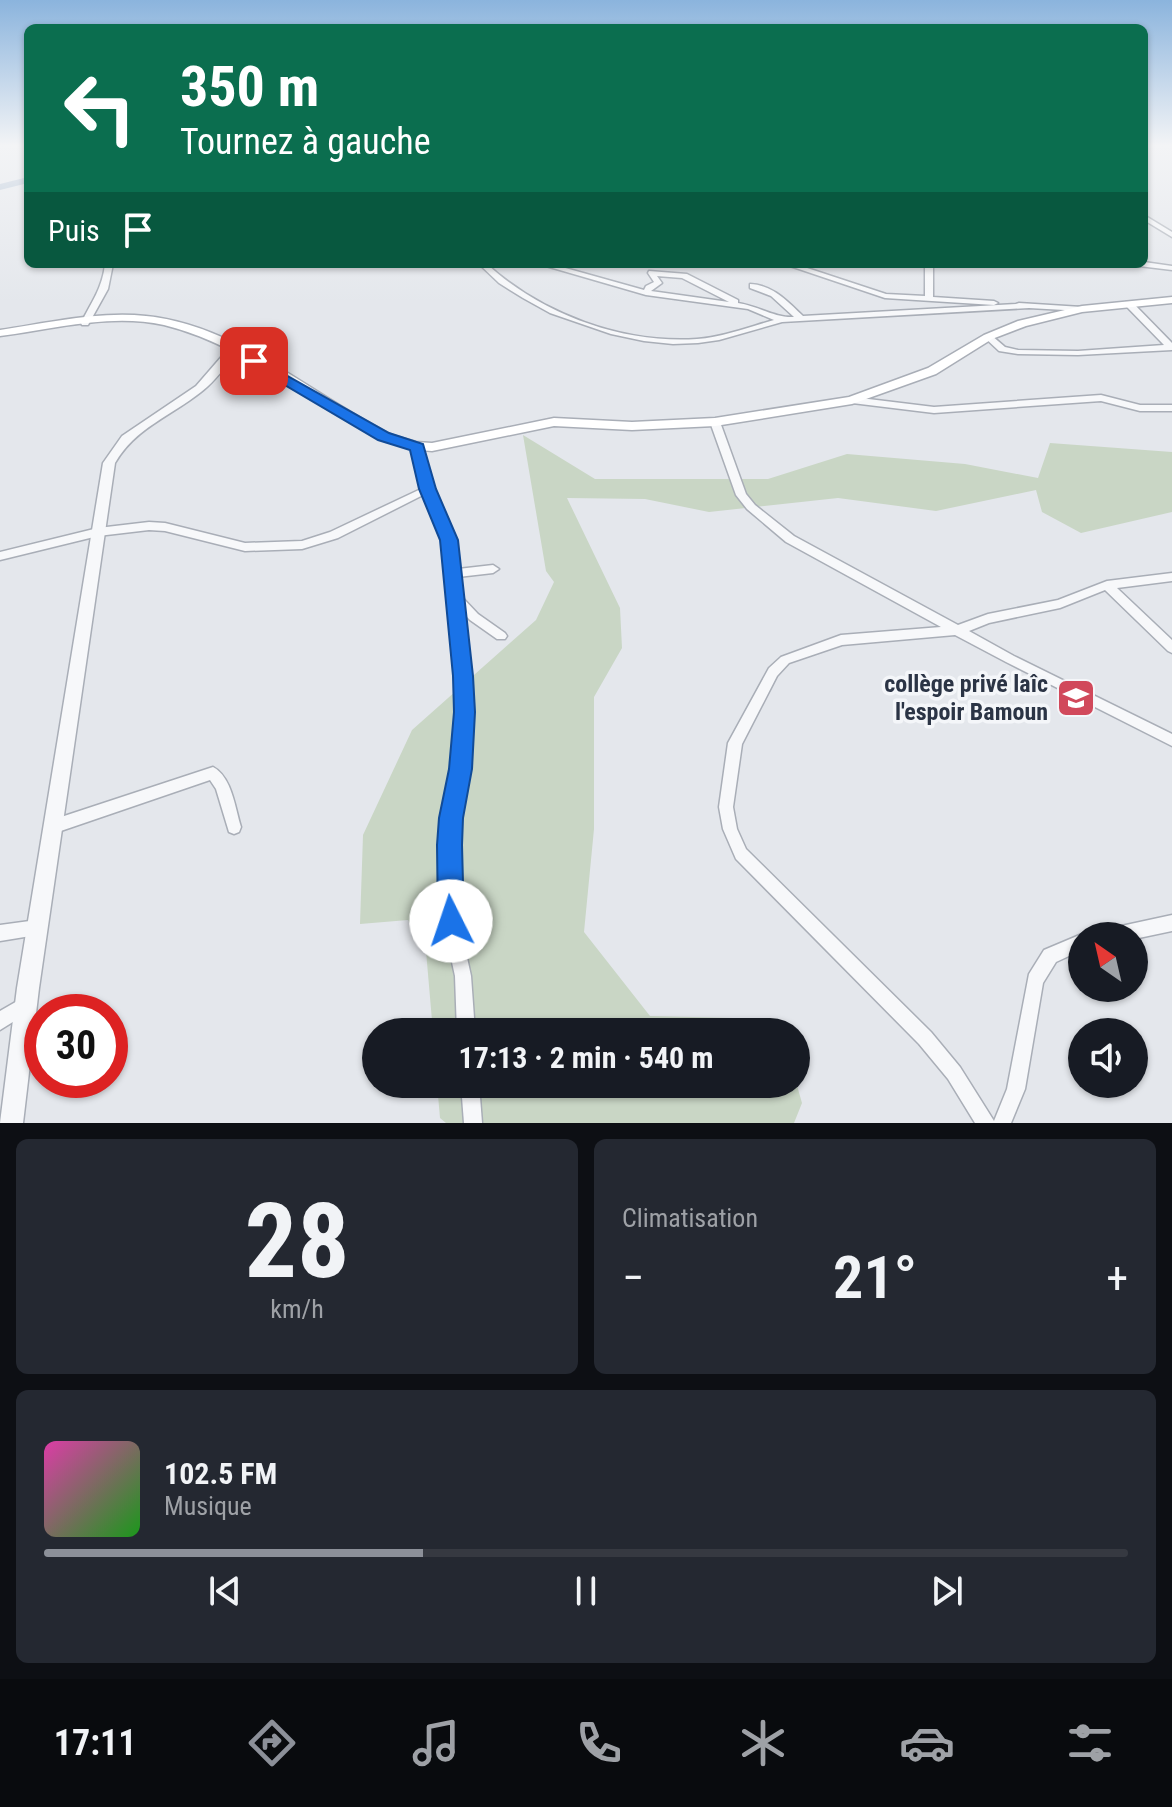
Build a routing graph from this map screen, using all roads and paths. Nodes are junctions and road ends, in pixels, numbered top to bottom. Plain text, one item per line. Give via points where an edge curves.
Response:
1 (1148, 220) edge
2 (1172, 235) edge
3 (1148, 265) edge
4 (109, 268) edge
5 (487, 268) edge
6 (557, 268) edge
7 (802, 268) edge
8 (929, 268) edge
9 (1172, 268) edge
10 (753, 286) dead end
11 (646, 293) junction
12 (929, 300) junction
13 (1172, 300) edge
14 (1129, 304) junction
15 (743, 306) junction
16 (1027, 306) junction
17 (1082, 309) junction
18 (801, 319) junction
19 (782, 320) junction
20 (85, 323) junction
21 (0, 333) edge
22 (988, 337) junction
23 (1171, 348) edge
24 (233, 350) junction
25 (852, 400) junction
26 (1172, 408) edge
27 (715, 422) junction
28 (417, 447) junction
29 (428, 489) junction
30 (98, 532) junction
31 (0, 556) edge
32 (493, 569) dead end
33 (453, 574) junction
34 (1172, 577) edge
35 (1107, 585) junction
36 (454, 595) junction
37 (958, 630) junction
38 (501, 636) dead end
39 (1172, 648) edge
40 (1172, 740) edge
41 (52, 827) junction
42 (234, 827) dead end
43 (1172, 923) edge
44 (37, 928) junction
45 (1148, 928) edge
46 (0, 933) edge
47 (1068, 948) edge
48 (27, 994) edge
49 (24, 1005) edge
50 (465, 1018) edge
51 (24, 1020) edge
52 (0, 1021) edge
53 (471, 1098) edge
54 (11, 1123) edge
55 (473, 1123) edge
56 (985, 1123) edge
57 (1002, 1123) edge

1 - 2 street
3 - 9 street
4 - 20 street via 106,290
5 - 19 street via 554,311 627,334 695,341
6 - 11 street
7 - 12 street via 879,295
8 - 12 street
10 - 18 street via 777,295
11 - 15 street
11 - 15 street via 658,283 652,273 673,273
12 - 16 street
13 - 14 main road
14 - 17 main road
14 - 23 street
15 - 19 street
16 - 17 street
16 - 18 street
17 - 22 main road
18 - 19 street
20 - 21 main road
20 - 24 main road via 163,322
22 - 23 street via 1002,349 1018,352
22 - 25 main road via 932,371
24 - 28 main road via 383,436
24 - 30 street via 199,388 118,446 109,463
25 - 26 street via 934,410 1101,398 1140,408
25 - 27 main road
27 - 28 main road via 554,422
27 - 37 street via 736,485 751,507 790,539
28 - 29 street
29 - 30 street via 316,542 280,548 245,547 165,527
29 - 33 street via 449,540
30 - 31 street
30 - 41 street
32 - 33 street
33 - 36 street
34 - 35 street
35 - 37 street via 1060,604
35 - 39 street
36 - 38 street
36 - 50 street via 465,712 448,873
37 - 40 street
37 - 56 street via 841,640 785,660 773,672 735,743 726,807 741,854 925,1038
41 - 42 street via 213,773
41 - 44 street
43 - 45 street
44 - 46 street
44 - 48 street
47 - 57 street via 1050,956 1035,980 1016,1089
49 - 52 street
51 - 54 street
53 - 55 street

